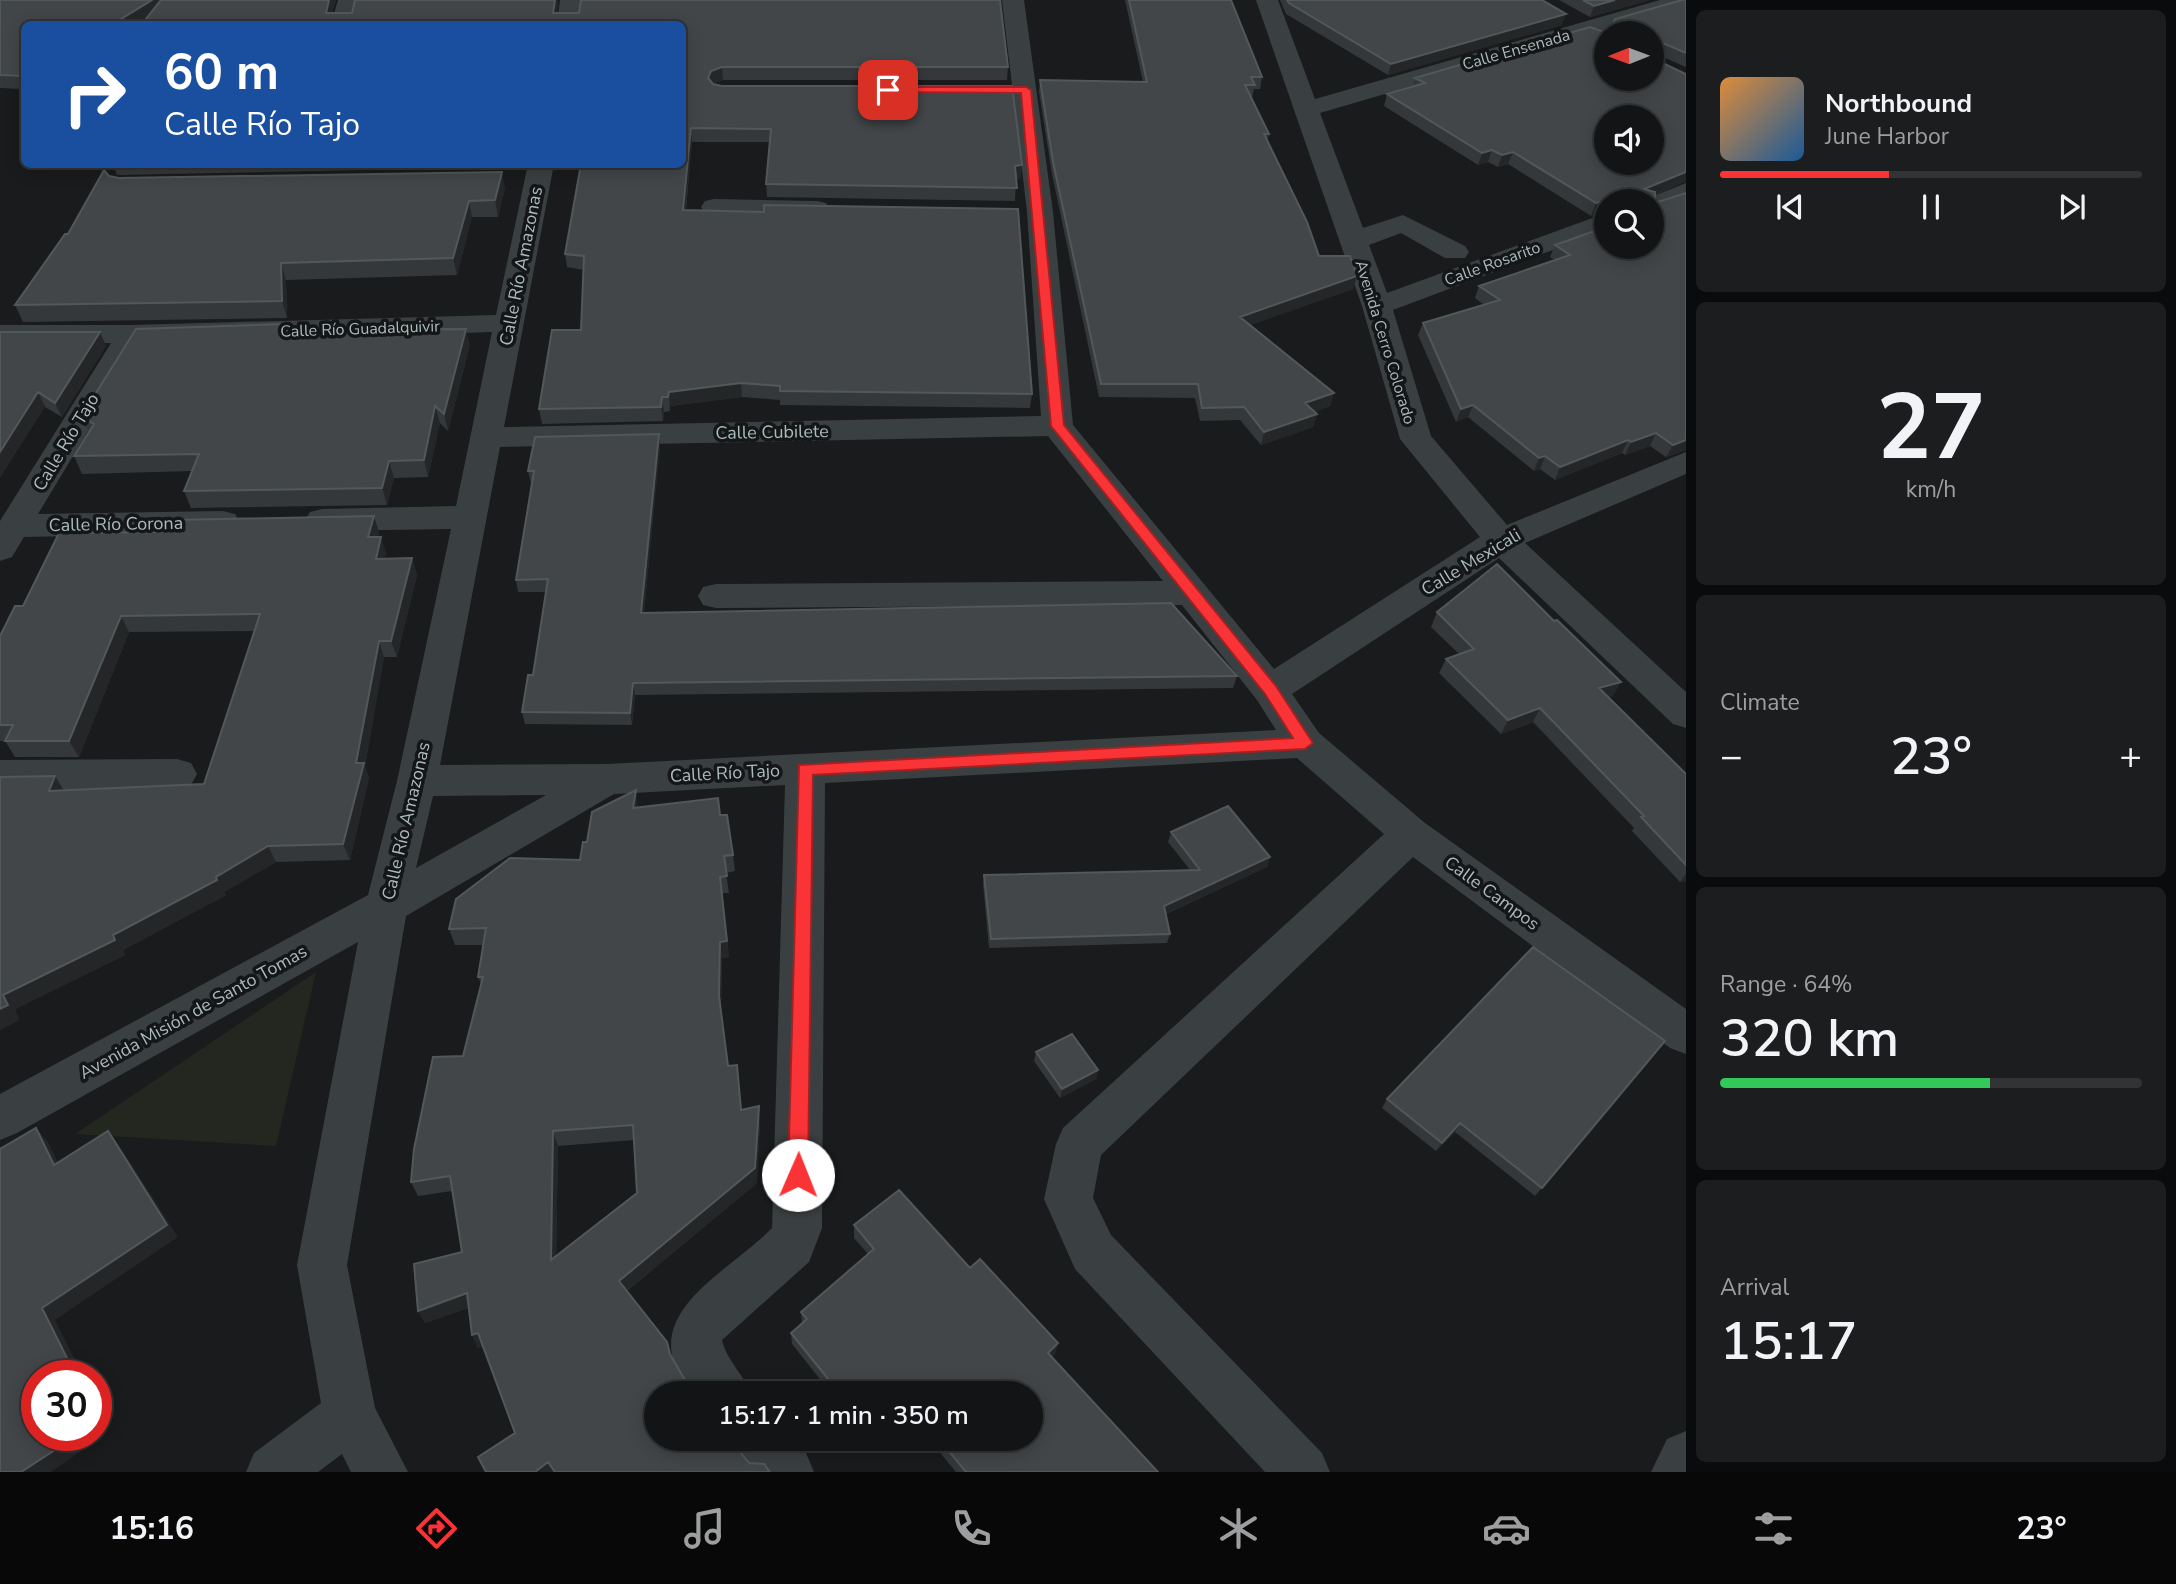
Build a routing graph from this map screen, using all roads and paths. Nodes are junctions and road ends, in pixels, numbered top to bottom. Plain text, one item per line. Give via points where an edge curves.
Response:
1 (349, 0) edge
2 (572, 0) edge
3 (1013, 0) edge
4 (1267, 0) edge
5 (1684, 0) edge
6 (1557, 11) edge
7 (343, 21) edge
8 (568, 21) edge
9 (1627, 21) edge
10 (1594, 30) edge
11 (1594, 33) edge
12 (1307, 109) junction
13 (530, 173) edge
14 (1686, 191) edge
15 (1664, 199) edge
16 (714, 207) dead end
17 (836, 209) edge
18 (1594, 225) edge
19 (1354, 241) junction
20 (1455, 252) dead end
21 (1377, 306) junction
22 (511, 323) junction
23 (0, 334) edge
24 (131, 334) junction
25 (1057, 426) junction
26 (488, 437) junction
27 (1686, 462) edge
28 (470, 517) junction
29 (291, 521) edge
30 (249, 522) edge
31 (7, 538) edge
32 (1501, 540) junction
33 (1191, 593) junction
34 (716, 596) dead end
35 (1270, 690) junction
36 (1686, 714) edge
37 (1305, 743) junction
38 (805, 769) junction
39 (177, 774) dead end
40 (0, 775) edge
41 (607, 779) junction
42 (417, 781) junction
43 (1410, 834) junction
44 (386, 906) junction
45 (1686, 1034) edge
46 (0, 1118) edge
47 (714, 1381) edge
48 (350, 1415) junction
49 (770, 1451) edge
50 (1686, 1458) edge
51 (273, 1472) edge
52 (381, 1472) edge
53 (787, 1472) edge
54 (1303, 1472) edge
55 (1678, 1472) edge

1 - 7 street
2 - 8 street
3 - 25 street via 1012,90
4 - 12 street, Avenida Cerro Colorado
5 - 9 street, Calle Ensenada
6 - 10 street
11 - 12 street, Calle Ensenada
12 - 19 street, Avenida Cerro Colorado
13 - 22 street, Calle Río Amazonas
14 - 15 street
16 - 17 street
18 - 21 street, Calle Rosarito
19 - 20 street via 1403,223
19 - 21 street, Avenida Cerro Colorado
21 - 32 street, Avenida Cerro Colorado via 1416,439
22 - 24 street, Calle Río Guadalquivir
22 - 26 street, Calle Río Amazonas
23 - 24 street, Calle Río Guadalquivir
24 - 31 street, Calle Río Tajo
25 - 26 street, Calle Cubilete
25 - 33 street, Calle Campos
26 - 28 street, Calle Río Amazonas
27 - 32 street, Calle Mexicali
28 - 29 street
28 - 42 street, Calle Río Amazonas
30 - 31 street, Calle Río Corona
32 - 35 street, Calle Mexicali
32 - 36 street, Avenida Cerro Colorado
33 - 34 street
33 - 35 street, Calle Campos
35 - 37 street, Calle Campos
37 - 38 street, Calle Río Tajo
37 - 43 street, Calle Campos
38 - 41 street, Calle Río Tajo
38 - 47 street via 797,1228 791,1245 707,1317 696,1337 700,1363
39 - 40 street
41 - 42 street, Calle Río Tajo
41 - 44 street, Calle Río Tajo
42 - 44 street, Calle Río Amazonas
43 - 45 street, Calle Campos
43 - 54 street via 1080,1143 1068,1199 1093,1252
44 - 46 street, Avenida Misión de Santo Tomas
44 - 48 street, Calle Río Amazonas via 322,1265
48 - 51 street
48 - 52 street, Calle Río Amazonas
49 - 53 street
50 - 55 street

